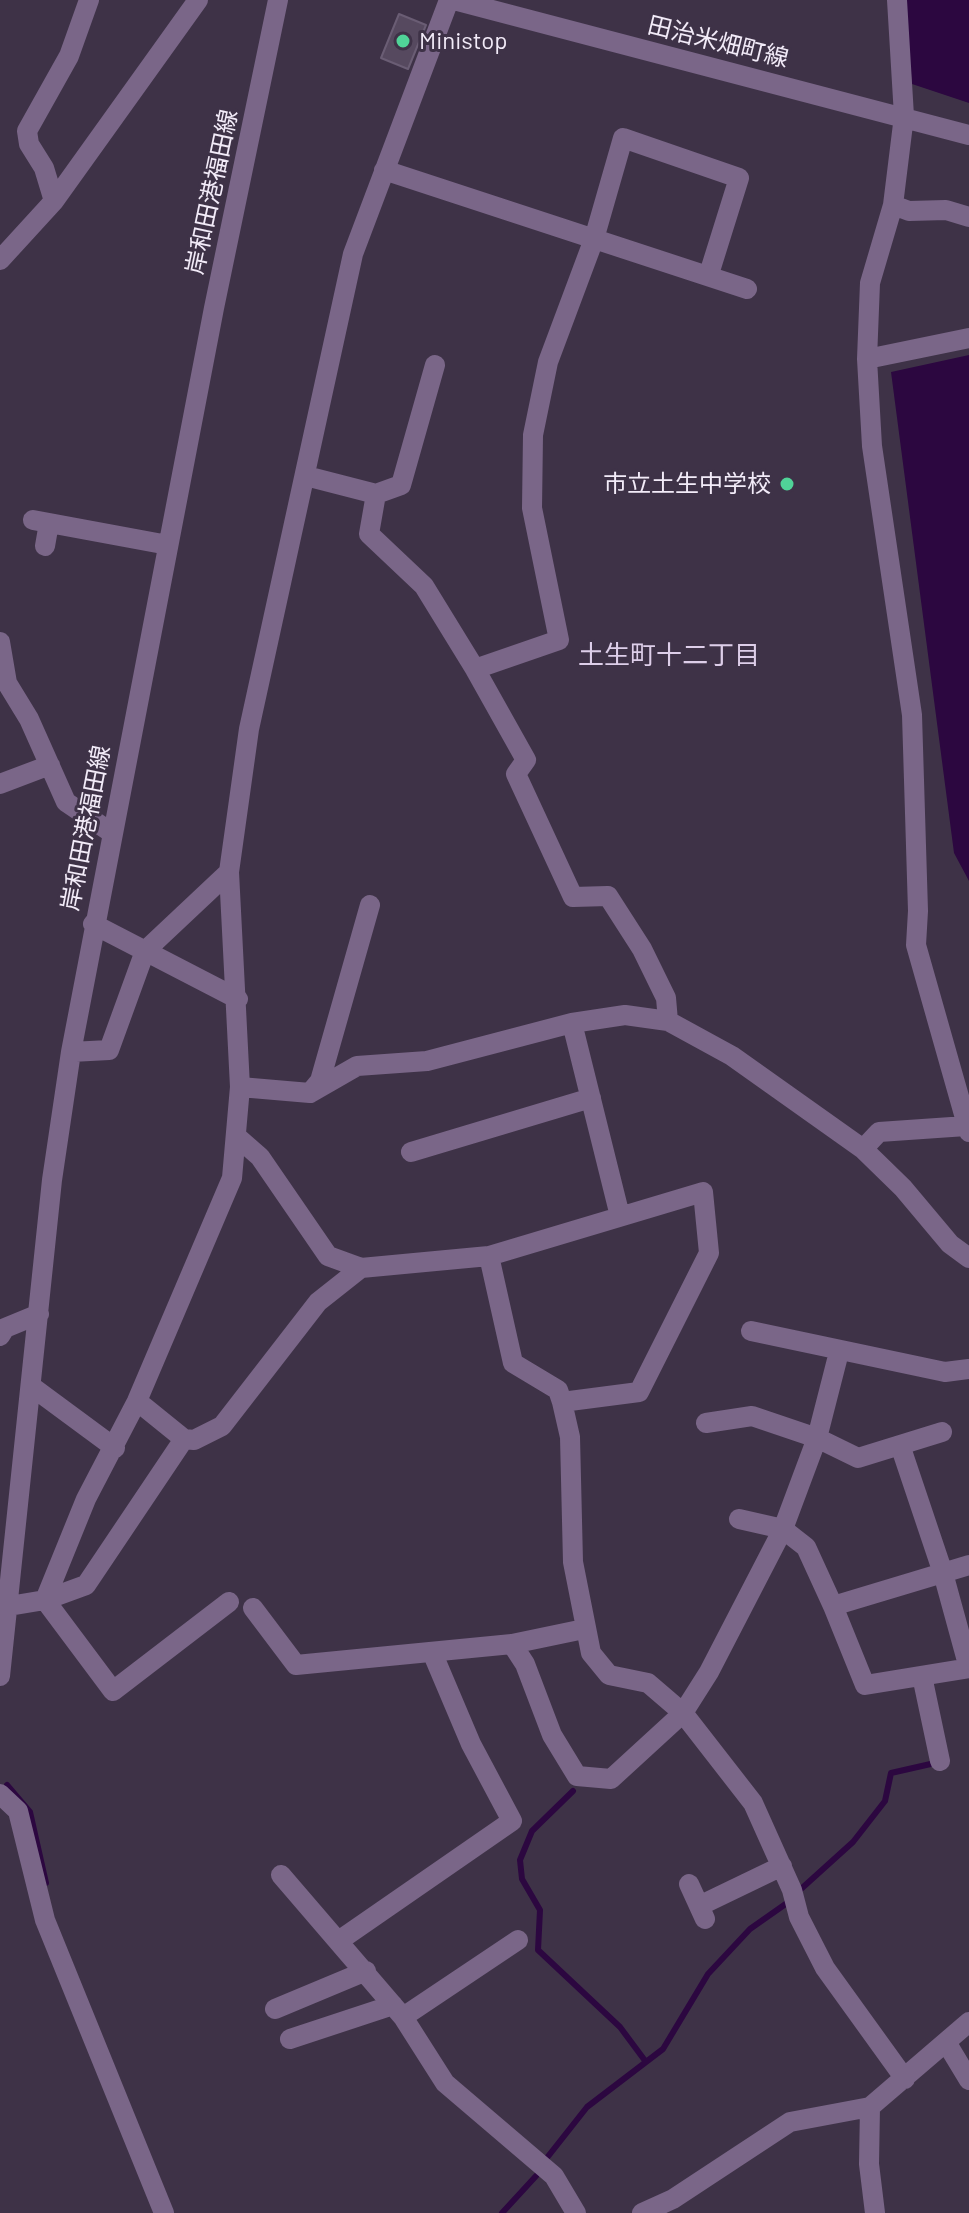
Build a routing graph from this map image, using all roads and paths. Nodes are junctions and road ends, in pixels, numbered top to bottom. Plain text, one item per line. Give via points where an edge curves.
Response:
1 (89, 0) edge
2 (198, 0) edge
3 (278, 0) edge
4 (452, 0) edge
5 (897, 0) edge
6 (904, 116) junction
7 (969, 135) edge
8 (384, 170) junction
9 (54, 201) junction
10 (893, 205) junction
11 (969, 217) edge
12 (594, 239) junction
13 (0, 260) edge
14 (709, 274) junction
15 (747, 289) dead end
16 (969, 338) edge
17 (867, 359) junction
18 (435, 365) dead end
19 (306, 476) junction
20 (376, 494) junction
21 (168, 545) junction
22 (45, 546) dead end
23 (0, 642) edge
24 (475, 669) junction
25 (50, 765) junction
26 (0, 784) edge
27 (112, 833) junction
28 (229, 872) junction
29 (370, 905) dead end
30 (93, 924) junction
31 (145, 951) junction
32 (238, 999) junction
33 (668, 1021) junction
34 (572, 1023) junction
35 (71, 1052) junction
36 (240, 1087) junction
37 (310, 1093) junction
38 (591, 1098) junction
39 (968, 1129) edge
40 (236, 1136) junction
41 (863, 1149) junction
42 (411, 1152) dead end
43 (620, 1216) junction
44 (489, 1256) junction
45 (969, 1258) edge
46 (361, 1268) junction
47 (39, 1314) junction
48 (751, 1331) dead end
49 (0, 1336) edge
50 (839, 1352) junction
51 (969, 1369) edge
52 (31, 1386) junction
53 (137, 1401) junction
54 (562, 1402) junction
55 (706, 1423) dead end
56 (942, 1432) dead end
57 (817, 1438) junction
58 (184, 1439) junction
59 (900, 1445) junction
60 (115, 1448) junction
61 (739, 1519) dead end
62 (783, 1529) junction
63 (969, 1565) edge
64 (943, 1573) junction
65 (45, 1600) junction
66 (229, 1602) dead end
67 (9, 1606) junction
68 (833, 1606) junction
69 (253, 1608) dead end
70 (584, 1629) junction
71 (512, 1644) junction
72 (432, 1652) junction
73 (0, 1676) edge
74 (922, 1676) junction
75 (683, 1713) junction
76 (940, 1761) dead end
77 (0, 1794) edge
78 (782, 1866) junction
79 (281, 1875) dead end
80 (689, 1884) dead end
81 (340, 1940) junction
82 (518, 1940) dead end
83 (366, 1971) junction
84 (275, 2009) dead end
85 (398, 2011) junction
86 (969, 2022) edge
87 (290, 2039) dead end
88 (946, 2042) junction
89 (905, 2079) junction
90 (969, 2080) edge
91 (870, 2107) junction
92 (164, 2213) edge
93 (576, 2213) edge
94 (642, 2213) edge
95 (875, 2213) edge

1 - 9 street via 69,56 27,131
2 - 9 street
3 - 21 street, 岸和田港福田線
4 - 6 street, 田治米畑町線
4 - 8 street
5 - 6 street
6 - 7 street, 田治米畑町線
6 - 10 street
8 - 12 street
8 - 19 street via 353,254
9 - 13 street
10 - 11 street
10 - 17 street via 870,283
12 - 14 street
12 - 14 street via 623,138 739,178
12 - 24 street via 548,362 533,435 532,508 559,640
14 - 15 street
16 - 17 street
17 - 39 street via 872,446 912,715 916,945
18 - 20 street via 401,485
19 - 20 street
19 - 28 street via 249,729
20 - 24 street via 369,534 424,586
21 - 22 street via 41,522
21 - 27 street, 岸和田港福田線
23 - 25 street via 7,683
24 - 33 street via 526,760 516,774 573,897 608,896 666,998
25 - 26 street
25 - 27 street via 66,802
27 - 30 street, 岸和田港福田線
28 - 31 street
28 - 32 street
29 - 37 street via 320,1081
30 - 31 street
30 - 35 street, 岸和田港福田線
31 - 32 street
31 - 35 street via 109,1050
32 - 36 street
33 - 34 street via 625,1015
33 - 41 street via 732,1056
34 - 37 street via 427,1061 357,1066
34 - 38 street
35 - 47 street, 岸和田港福田線
36 - 37 street
36 - 40 street
38 - 42 street
38 - 43 street
39 - 41 street via 879,1132
40 - 46 street via 260,1157 328,1256
40 - 53 street via 232,1178
41 - 45 street
43 - 44 street
43 - 54 street via 703,1192 709,1253 639,1392
44 - 46 street
44 - 54 street via 513,1363 558,1390
46 - 58 street via 318,1302 222,1426 194,1440
47 - 49 street via 5,1328
47 - 52 street, 岸和田港福田線
48 - 50 street
50 - 51 street via 945,1372
50 - 57 street
52 - 60 street
52 - 67 street, 岸和田港福田線
53 - 58 street
53 - 60 street
54 - 70 street via 570,1437 573,1562
55 - 57 street via 752,1416
56 - 59 street
57 - 59 street via 858,1458
57 - 62 street
58 - 65 street via 86,1585
59 - 64 street
60 - 65 street via 86,1499
61 - 62 street
62 - 68 street via 806,1547
62 - 75 street
63 - 64 street
64 - 68 street
64 - 74 street via 969,1668
65 - 66 street via 113,1691
65 - 67 street
67 - 73 street, 岸和田港福田線
68 - 74 street via 865,1685
69 - 72 street via 296,1665
70 - 71 street
70 - 75 street via 591,1653 609,1675 648,1683
71 - 72 street
71 - 75 street via 552,1735 577,1776 611,1779
72 - 81 street via 471,1744 512,1821
74 - 76 street
75 - 78 street via 753,1803
77 - 92 street via 18,1811 45,1920
78 - 80 street via 702,1912
78 - 89 street via 799,1917 825,1968
79 - 81 street
81 - 83 street
82 - 85 street
83 - 84 street
83 - 85 street
85 - 87 street
85 - 93 street via 445,2083 554,2176
86 - 88 street
88 - 89 street
88 - 90 street
89 - 91 street
91 - 94 street via 790,2122 673,2199
91 - 95 street

